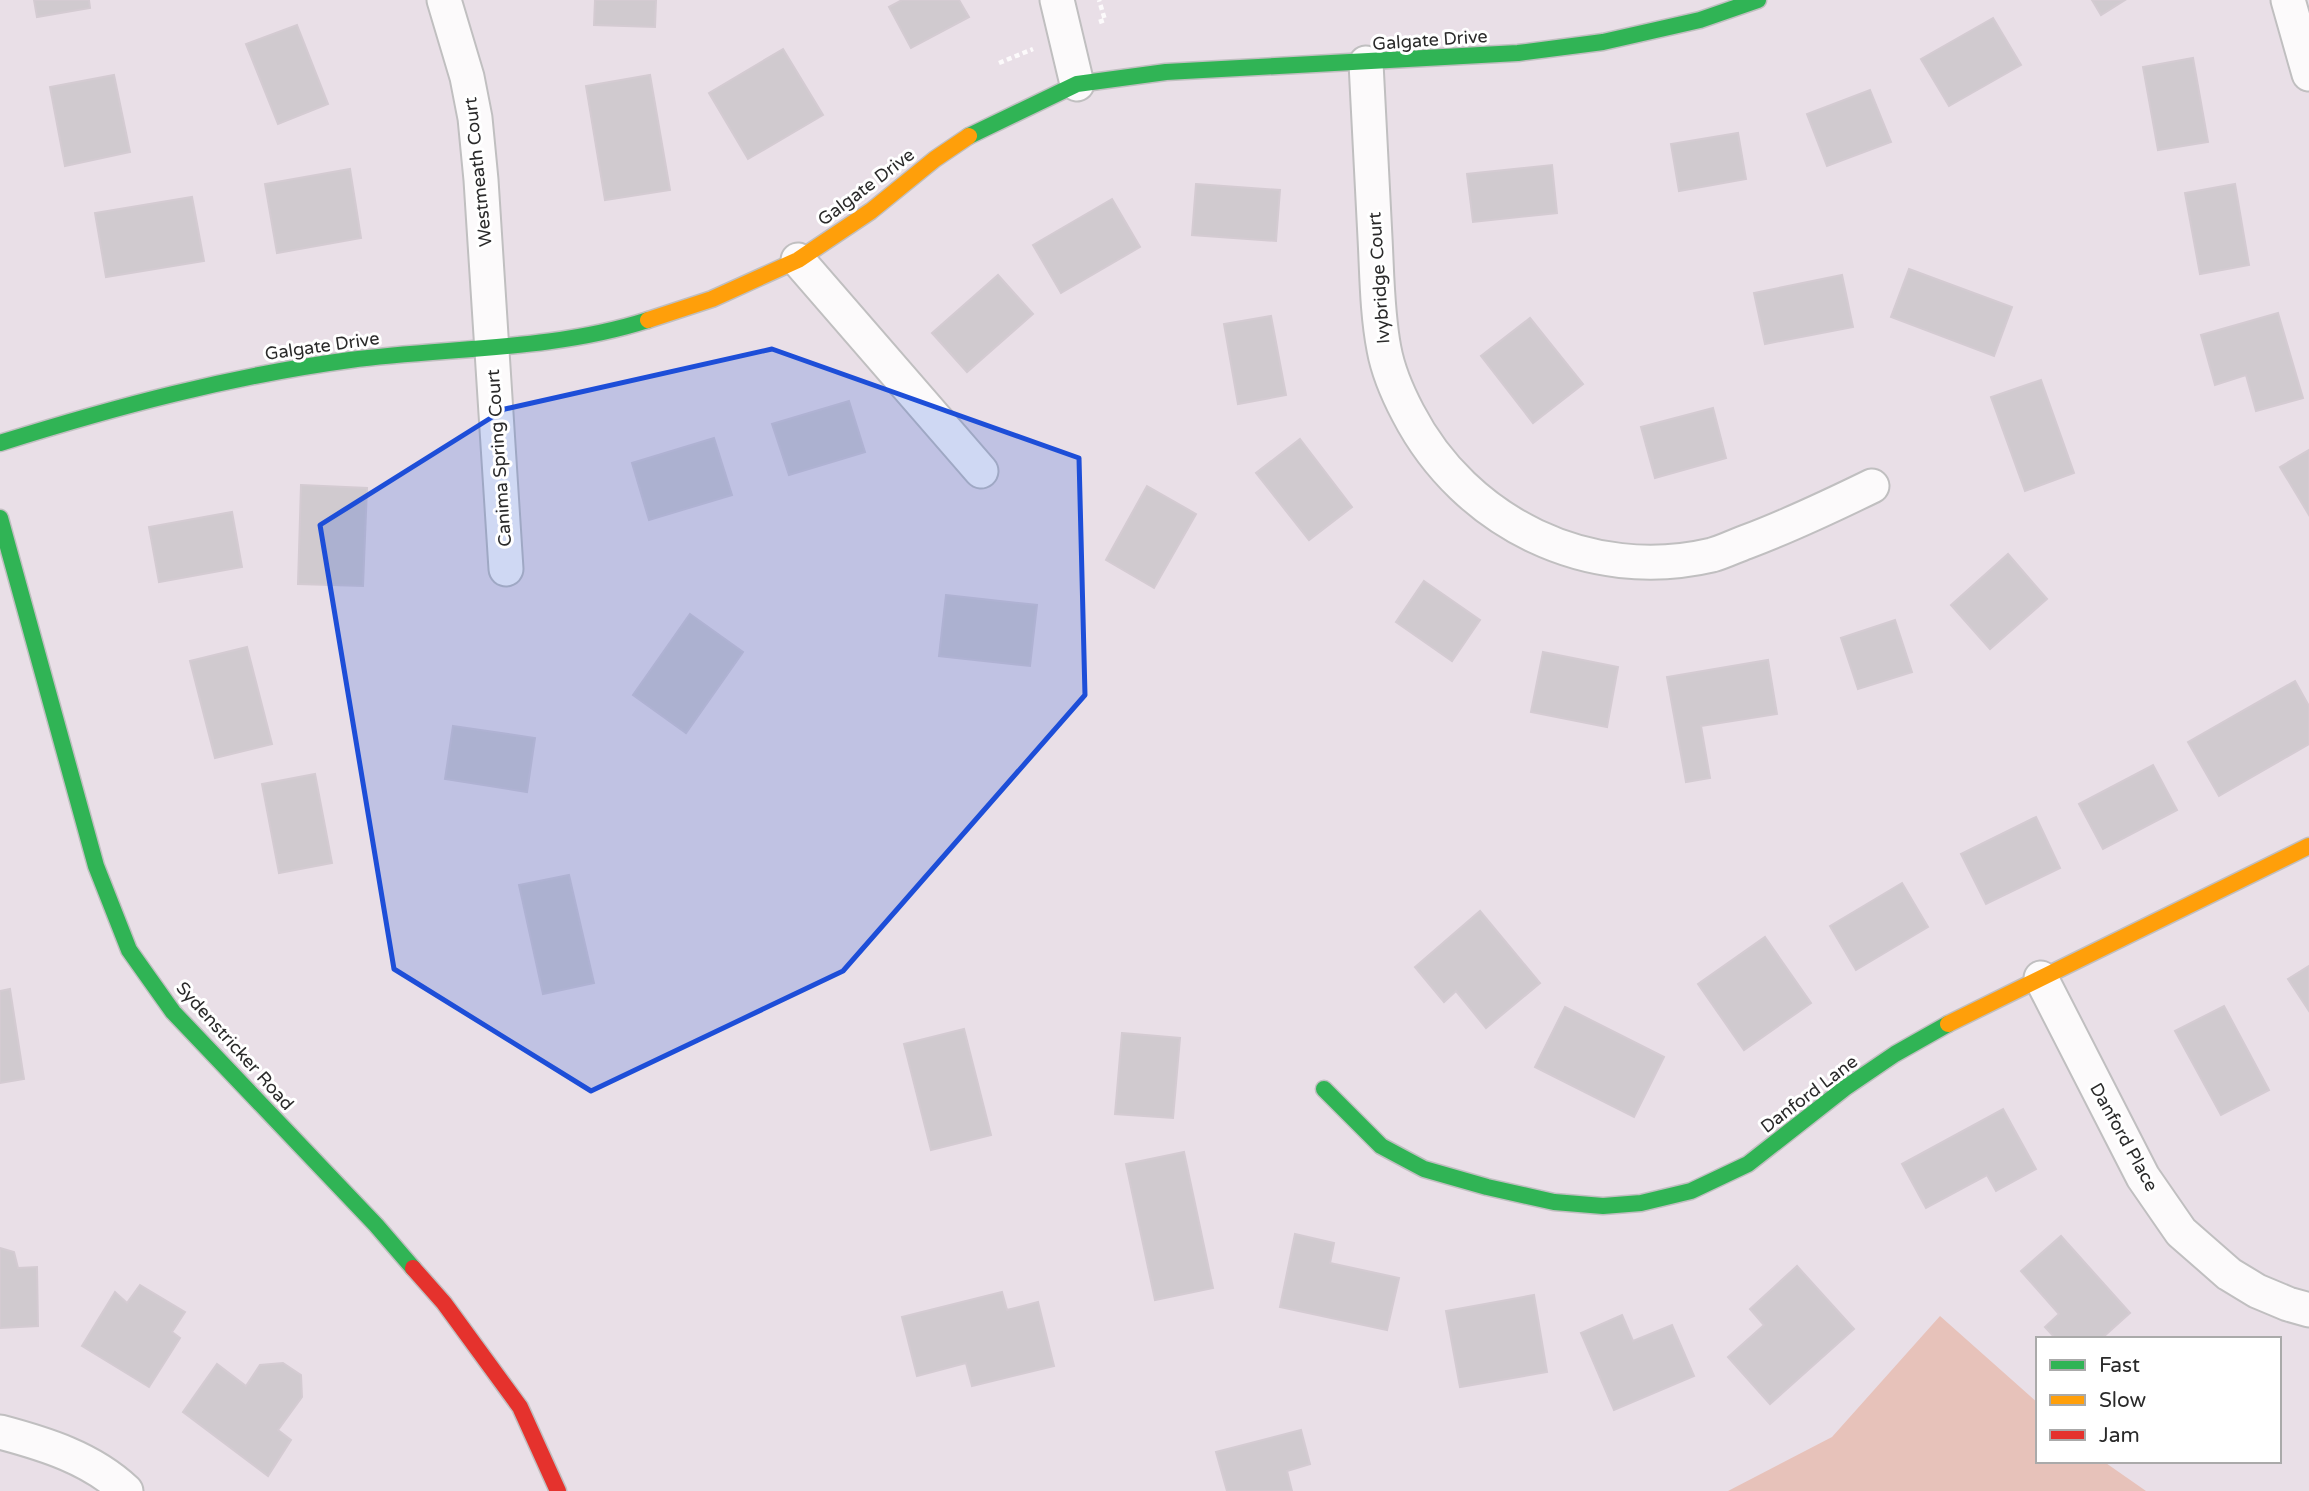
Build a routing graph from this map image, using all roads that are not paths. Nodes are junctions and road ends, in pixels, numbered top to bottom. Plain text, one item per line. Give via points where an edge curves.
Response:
1 (444, 0) edge
2 (1057, 0) edge
3 (1758, 0) edge
4 (2288, 0) edge
5 (1366, 63) junction
6 (2309, 74) edge
7 (1077, 84) junction
8 (798, 260) junction
9 (491, 348) junction
10 (0, 443) edge
11 (981, 471) dead end
12 (1872, 486) dead end
13 (0, 518) edge
14 (506, 569) dead end
15 (2309, 846) edge
16 (2041, 978) junction
17 (1324, 1089) dead end
18 (2309, 1310) edge
19 (0, 1432) edge
20 (126, 1491) edge
21 (558, 1491) edge

1 - 9 street, Westmeath Court via 475,118
2 - 7 street
3 - 5 street, Galgate Drive via 1700,20 1604,42
4 - 6 street
5 - 7 street, Galgate Drive via 1166,72
5 - 12 street, Ivybridge Court via 1384,350 1420,435 1447,472 1490,511 1560,548 1612,560 1666,562 1712,555
7 - 8 street, Galgate Drive via 976,132
8 - 9 street, Galgate Drive via 712,299 629,326 570,340
8 - 11 street
9 - 10 street, Galgate Drive via 351,360 241,377
9 - 14 street, Canima Spring Court
13 - 21 street, Sydenstricker Road via 96,866 129,950 173,1012 444,1303 520,1407
15 - 16 street, Danford Lane
16 - 17 street, Danford Lane via 1895,1054 1748,1164 1691,1191 1641,1203 1554,1202 1424,1169 1381,1146
16 - 18 street, Danford Place via 2143,1177 2182,1232 2229,1274 2257,1291
19 - 20 street via 43,1443 85,1462

